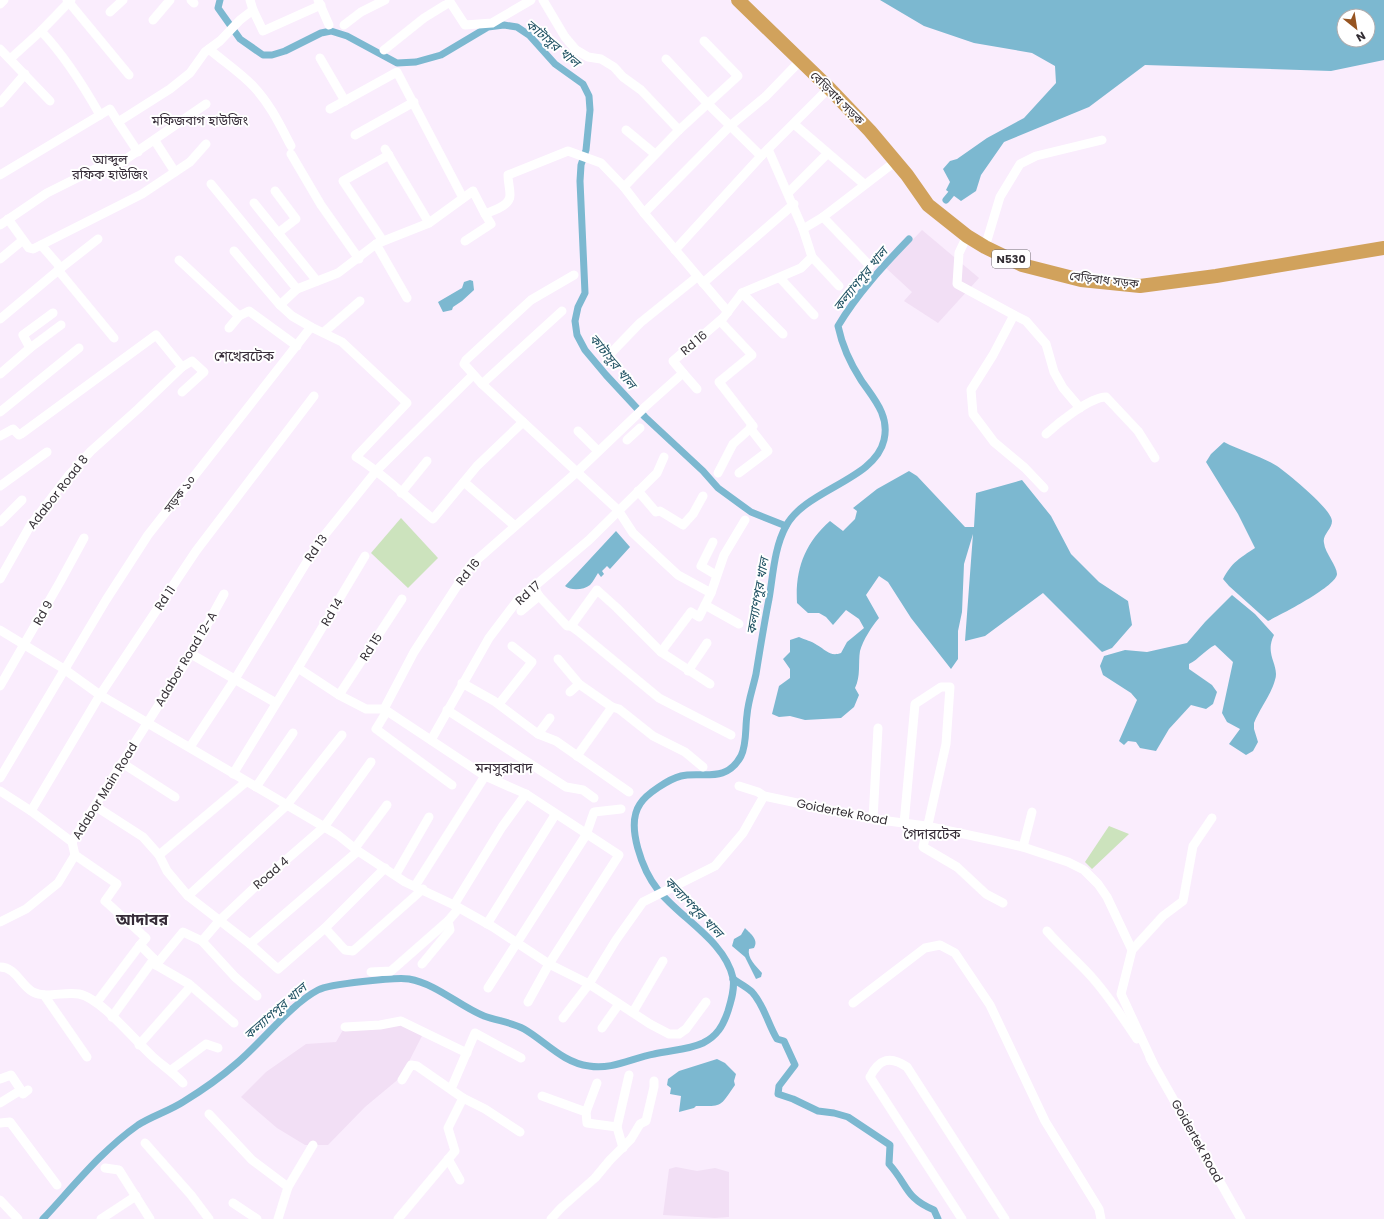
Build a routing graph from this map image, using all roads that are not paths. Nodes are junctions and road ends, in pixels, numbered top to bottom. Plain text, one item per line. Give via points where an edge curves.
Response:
1 (4, 0) edge
2 (123, 0) edge
3 (170, 0) edge
4 (250, 0) edge
5 (385, 0) edge
6 (531, 0) edge
7 (543, 0) edge
8 (738, 0) edge
9 (69, 1) edge
10 (449, 1) edge
11 (319, 3) edge
12 (0, 4) edge
13 (253, 10) junction
14 (110, 12) dead end
15 (153, 20) dead end
16 (328, 25) dead end
17 (344, 25) dead end
18 (41, 31) junction
19 (704, 41) dead end
20 (209, 49) junction
21 (384, 50) dead end
22 (1, 51) edge
23 (320, 58) dead end
24 (10, 59) junction
25 (666, 59) dead end
26 (800, 61) junction
27 (25, 74) junction
28 (129, 75) dead end
29 (829, 88) junction
30 (50, 101) dead end
31 (345, 101) junction
32 (414, 102) junction
33 (0, 103) edge
34 (707, 103) junction
35 (206, 104) dead end
36 (330, 110) dead end
37 (100, 115) junction
38 (118, 122) junction
39 (794, 124) junction
40 (730, 126) junction
41 (626, 130) dead end
42 (679, 130) junction
43 (355, 135) dead end
44 (155, 140) junction
45 (1102, 140) dead end
46 (206, 144) dead end
47 (768, 149) junction
48 (138, 152) junction
49 (655, 154) junction
50 (827, 154) junction
51 (761, 156) junction
52 (896, 161) junction
53 (176, 172) junction
54 (0, 175) edge
55 (211, 184) dead end
56 (864, 184) junction
57 (624, 187) junction
58 (275, 191) dead end
59 (788, 193) junction
60 (463, 198) junction
61 (254, 203) dead end
62 (794, 204) junction
63 (644, 213) junction
64 (485, 214) junction
65 (823, 217) junction
66 (8, 219) junction
67 (429, 223) junction
68 (0, 225) edge
69 (803, 228) junction
70 (278, 233) junction
71 (967, 236) junction
72 (98, 239) dead end
73 (23, 240) junction
74 (465, 241) dead end
75 (379, 243) junction
76 (41, 245) junction
77 (985, 247) junction
78 (1384, 248) edge
79 (675, 250) junction
80 (234, 251) dead end
81 (812, 257) junction
82 (0, 259) edge
83 (359, 259) junction
84 (179, 260) dead end
85 (870, 266) dead end
86 (60, 269) junction
87 (574, 275) dead end
88 (780, 278) junction
89 (700, 280) junction
90 (317, 281) junction
91 (839, 286) dead end
92 (297, 288) junction
93 (742, 293) junction
94 (407, 298) dead end
95 (360, 301) dead end
96 (280, 305) junction
97 (562, 311) dead end
98 (728, 312) junction
99 (54, 314) dead end
100 (814, 314) dead end
101 (1014, 315) junction
102 (238, 316) junction
103 (0, 319) edge
104 (720, 321) junction
105 (61, 325) dead end
106 (311, 327) junction
107 (229, 328) dead end
108 (324, 332) junction
109 (783, 334) dead end
110 (114, 338) dead end
111 (297, 346) junction
112 (30, 348) junction
113 (79, 348) dead end
114 (611, 353) dead end
115 (182, 367) junction
116 (683, 373) junction
117 (0, 374) edge
118 (473, 375) junction
119 (482, 384) junction
120 (698, 389) dead end
121 (182, 392) dead end
122 (314, 396) dead end
123 (1080, 408) junction
124 (0, 412) edge
125 (523, 422) junction
126 (640, 428) dead end
127 (750, 428) junction
128 (578, 431) dead end
129 (1046, 434) dead end
130 (0, 436) edge
131 (627, 440) dead end
132 (598, 451) junction
133 (47, 452) dead end
134 (664, 457) dead end
135 (1155, 458) dead end
136 (427, 461) dead end
137 (377, 470) junction
138 (578, 471) junction
139 (718, 473) dead end
140 (739, 473) dead end
141 (464, 482) junction
142 (0, 486) edge
143 (1044, 488) dead end
144 (638, 491) junction
145 (401, 493) junction
146 (703, 496) dead end
147 (22, 500) dead end
148 (618, 510) junction
149 (746, 520) dead end
150 (0, 522) edge
151 (515, 526) junction
152 (84, 538) dead end
153 (713, 542) dead end
154 (365, 556) dead end
155 (716, 574) junction
156 (0, 579) edge
157 (534, 588) junction
158 (711, 593) junction
159 (224, 594) dead end
160 (539, 596) junction
161 (402, 599) dead end
162 (705, 605) junction
163 (521, 611) dead end
164 (740, 624) dead end
165 (571, 626) junction
166 (0, 630) edge
167 (707, 643) dead end
168 (25, 644) junction
169 (512, 646) dead end
170 (661, 652) junction
171 (190, 654) junction
172 (558, 659) dead end
173 (298, 668) junction
174 (64, 669) junction
175 (688, 671) junction
176 (235, 679) junction
177 (462, 683) junction
178 (579, 684) junction
179 (710, 684) dead end
180 (0, 686) edge
181 (570, 692) dead end
182 (100, 695) junction
183 (339, 695) junction
184 (276, 703) junction
185 (499, 704) junction
186 (612, 707) junction
187 (385, 710) junction
188 (447, 710) junction
189 (550, 718) dead end
190 (148, 723) junction
191 (878, 728) dead end
192 (293, 733) dead end
193 (538, 734) junction
194 (342, 735) dead end
195 (731, 735) dead end
196 (431, 740) junction
197 (190, 747) junction
198 (577, 756) junction
199 (371, 762) dead end
200 (122, 763) junction
201 (703, 766) dead end
202 (233, 774) junction
203 (485, 776) junction
204 (0, 778) edge
205 (246, 782) junction
206 (452, 785) dead end
207 (739, 786) dead end
208 (256, 787) junction
209 (0, 791) edge
210 (629, 792) dead end
211 (526, 794) junction
212 (764, 796) junction
213 (175, 797) dead end
214 (594, 798) dead end
215 (386, 805) dead end
216 (95, 806) junction
217 (286, 806) junction
218 (621, 809) dead end
219 (31, 811) junction
220 (1032, 812) dead end
221 (555, 815) junction
222 (429, 817) dead end
223 (1212, 818) dead end
224 (873, 819) junction
225 (904, 824) junction
226 (926, 826) junction
227 (324, 827) junction
228 (586, 835) junction
229 (72, 842) junction
230 (1023, 847) junction
231 (357, 850) junction
232 (75, 855) junction
233 (159, 855) junction
234 (385, 868) junction
235 (396, 874) junction
236 (419, 887) junction
237 (188, 896) junction
238 (1003, 903) dead end
239 (456, 906) junction
240 (220, 920) junction
241 (448, 921) junction
242 (0, 922) edge
243 (487, 924) junction
244 (325, 928) junction
245 (1047, 931) dead end
246 (202, 941) junction
247 (250, 944) junction
248 (516, 944) junction
249 (140, 945) junction
250 (1132, 950) junction
251 (663, 961) dead end
252 (155, 962) junction
253 (422, 964) dead end
254 (548, 964) junction
255 (3, 967) edge
256 (371, 972) dead end
257 (589, 984) junction
258 (191, 986) junction
259 (488, 988) dead end
260 (44, 995) junction
261 (257, 996) dead end
262 (97, 1002) junction
263 (528, 1002) dead end
264 (706, 1002) dead end
265 (853, 1003) dead end
266 (619, 1004) junction
267 (632, 1012) junction
268 (112, 1017) junction
269 (563, 1018) dead end
270 (234, 1023) dead end
271 (345, 1027) dead end
272 (602, 1028) dead end
273 (139, 1045) junction
274 (218, 1048) dead end
275 (467, 1053) junction
276 (87, 1057) dead end
277 (522, 1058) dead end
278 (1153, 1063) junction
279 (171, 1070) junction
280 (628, 1075) dead end
281 (0, 1079) edge
282 (402, 1080) dead end
283 (654, 1081) dead end
284 (183, 1082) dead end
285 (597, 1083) dead end
286 (451, 1089) junction
287 (542, 1096) dead end
288 (463, 1098) junction
289 (0, 1103) edge
290 (586, 1112) junction
291 (209, 1114) dead end
292 (0, 1123) edge
293 (617, 1127) junction
294 (520, 1132) dead end
295 (145, 1143) dead end
296 (313, 1145) dead end
297 (623, 1148) junction
298 (448, 1159) junction
299 (105, 1168) dead end
300 (460, 1180) dead end
301 (57, 1185) dead end
302 (288, 1187) junction
303 (136, 1196) junction
304 (0, 1200) edge
305 (233, 1203) dead end
306 (18, 1219) edge
307 (101, 1219) edge
308 (150, 1219) edge
309 (209, 1219) edge
310 (257, 1219) edge
311 (278, 1219) edge
312 (398, 1219) edge
313 (551, 1219) edge
314 (962, 1219) edge
315 (1005, 1219) edge
316 (1101, 1219) edge
317 (1241, 1219) edge

1 - 12 street
2 - 14 street
3 - 15 street
4 - 13 street
5 - 17 street via 361,12
6 - 10 street via 492,23 466,24
7 - 42 street via 565,38 576,50 614,67 641,90
8 - 26 highway, বেড়িবাধ সড়ক / N530
9 - 18 street
9 - 28 street
10 - 21 street
11 - 13 street via 263,31
11 - 16 street
13 - 20 street
18 - 24 street
18 - 37 street via 82,83
19 - 34 street via 738,76
20 - 38 street via 190,73
20 - 83 street via 254,87 273,111 321,205
22 - 24 street
23 - 31 street
24 - 27 street
25 - 34 street
26 - 29 highway, বেড়িবাধ সড়ক / N530
26 - 40 street via 765,97
27 - 30 street
27 - 33 street
29 - 39 street
29 - 52 highway, বেড়িবাধ সড়ক / N530
31 - 32 street via 397,72
31 - 36 street
32 - 43 street
32 - 60 street
34 - 40 street
34 - 42 street
35 - 44 street
37 - 38 street via 110,109
37 - 54 street
38 - 48 street
39 - 47 street
39 - 50 street
40 - 51 street
40 - 63 street
41 - 49 street
42 - 49 street
44 - 48 street
44 - 53 street
45 - 77 street via 1036,156 1020,164 1000,197
46 - 53 street via 190,162
47 - 51 street
47 - 59 street
48 - 66 street via 114,168 98,167 47,193
49 - 57 street
50 - 56 street
50 - 59 street
51 - 79 street
52 - 56 street
52 - 71 highway, বেড়িবাধ সড়ক / N530 via 928,205
53 - 76 street via 142,194
55 - 92 street
56 - 65 street
57 - 63 street
57 - 64 street via 598,161 568,151 555,154 508,175 507,204
58 - 70 street via 296,219
59 - 62 street
60 - 64 street via 473,191
60 - 67 street
61 - 70 street
62 - 69 street
62 - 89 street
63 - 79 street
64 - 74 street via 491,224
65 - 69 street
65 - 85 street
66 - 68 street
66 - 73 street
67 - 75 street
67 - 75 street via 387,152 344,181
69 - 81 street
70 - 90 street
71 - 77 highway, বেড়িবাধ সড়ক / N530
71 - 101 street via 959,253 957,284
72 - 86 street
73 - 76 street via 30,250
73 - 82 street
75 - 83 street
75 - 94 street
76 - 86 street
77 - 78 highway, বেড়িবাধ সড়ক / N530 via 1022,265 1081,280 1140,286
79 - 89 street
80 - 96 street
81 - 88 street via 801,268
81 - 91 street
83 - 90 street via 338,273
84 - 102 street
86 - 103 street
86 - 110 street
87 - 118 street via 531,300 466,360 464,364
88 - 93 street
88 - 100 street
89 - 98 street
89 - 114 street via 640,322
90 - 92 street
92 - 96 street
93 - 98 street, Rd 16
93 - 109 street
95 - 108 street
96 - 106 street via 292,316
97 - 119 street
98 - 104 street, Rd 16
99 - 112 street via 23,335
101 - 123 street via 1026,321 1046,344 1054,372 1063,388
101 - 143 street via 971,390 973,414 994,442
102 - 107 street
102 - 111 street via 248,310
104 - 116 street, Rd 16 via 673,361
104 - 127 street via 752,355 719,382 753,426
105 - 112 street
106 - 108 street
106 - 111 street, সড়ক ১০
108 - 137 street via 342,342 407,403 356,456
111 - 174 street, সড়ক ১০ via 148,535
112 - 117 street
113 - 124 street
115 - 121 street via 192,361 204,372
115 - 130 street via 156,335 21,434 13,429
115 - 156 street, Adabor Road 8 via 69,475 38,515
116 - 120 street
116 - 132 street, Rd 16
118 - 119 street
118 - 137 street, Rd 13
119 - 125 street
122 - 182 street, Rd 11 via 196,551
123 - 129 street
123 - 135 street via 1106,397 1138,431
125 - 138 street
125 - 141 street
126 - 131 street
127 - 139 street via 733,444
127 - 140 street via 768,451
128 - 132 street
132 - 138 street, Rd 16
133 - 142 street
134 - 144 street, Rd 17 via 657,473
136 - 145 street
137 - 145 street
137 - 176 street, Rd 13 via 319,542
138 - 148 street
138 - 151 street, Rd 16
141 - 145 street via 433,518
141 - 151 street
144 - 146 street via 656,512 660,511 683,525
144 - 148 street, Rd 17
147 - 150 street
148 - 157 street, Rd 17 via 589,540
148 - 158 street via 634,533 665,564 678,575
149 - 155 street via 724,555
151 - 187 street, Rd 16 via 470,566 414,652
152 - 168 street, Rd 9
153 - 155 street via 702,566
154 - 173 street, Rd 14
155 - 158 street
157 - 160 street
157 - 177 street, Rd 17 via 517,601 494,630
158 - 162 street
159 - 171 street, Adabor Road 12-A
160 - 163 street
160 - 165 street via 567,626
161 - 183 street, Rd 15
162 - 164 street
162 - 170 street via 699,617 690,612
165 - 170 street via 597,590
165 - 195 street via 659,698
166 - 168 street
167 - 175 street
168 - 174 street
168 - 180 street, Rd 9
169 - 185 street via 532,662
170 - 175 street
171 - 176 street
171 - 190 street, Adabor Road 12-A
172 - 178 street
173 - 183 street
173 - 184 street
174 - 182 street
174 - 204 street, সড়ক ১০
175 - 179 street
176 - 184 street
176 - 197 street, Rd 13
177 - 185 street
177 - 188 street, Rd 17
178 - 181 street
178 - 186 street
182 - 190 street
182 - 219 street, Rd 11
183 - 187 street via 366,709
184 - 202 street
185 - 193 street
186 - 198 street
186 - 201 street via 619,709 654,736 685,752
187 - 196 street
187 - 206 street, Rd 16 via 376,729
188 - 196 street, Rd 17
188 - 214 street via 566,787 583,790
189 - 193 street
190 - 197 street
190 - 200 street, Adabor Main Road
191 - 224 street
192 - 208 street
193 - 198 street via 556,741
194 - 217 street
196 - 203 street
197 - 202 street
198 - 210 street
199 - 227 street, Road 4
200 - 213 street
200 - 216 street, Adabor Main Road
202 - 205 street
203 - 211 street
203 - 236 street
205 - 208 street
205 - 233 street
207 - 212 street, Goidertek Road
208 - 217 street
209 - 219 street
211 - 221 street
211 - 239 street via 502,827
212 - 224 street, Goidertek Road
212 - 257 street via 743,833 715,866 643,902
215 - 231 street
216 - 229 street, Adabor Main Road
216 - 233 street via 143,837
217 - 227 street
217 - 237 street
218 - 228 street via 594,812
219 - 229 street
220 - 230 street
221 - 228 street
221 - 243 street
222 - 235 street
223 - 250 street via 1193,846 1183,901 1163,916
224 - 225 street, Goidertek Road
225 - 226 street, Goidertek Road
225 - 226 street via 915,704 941,687 950,687 946,744
226 - 230 street, Goidertek Road
226 - 238 street via 922,847 957,867 986,894
227 - 231 street
227 - 240 street, Road 4
228 - 248 street
228 - 254 street via 619,855
229 - 232 street, Adabor Main Road
230 - 250 street, Goidertek Road via 1084,870 1107,897
231 - 234 street
231 - 247 street
232 - 242 street, Adabor Main Road via 58,883 26,909
232 - 249 street via 117,884 105,901 146,938
233 - 237 street via 167,871
234 - 235 street
234 - 244 street
235 - 236 street via 405,882
236 - 239 street
236 - 244 street via 353,951 345,950
237 - 240 street
239 - 241 street
239 - 243 street
240 - 246 street, Road 4
240 - 247 street
241 - 253 street via 450,930
241 - 256 street via 391,971
243 - 248 street
244 - 247 street via 278,969
245 - 278 street, Goidertek Road via 1071,958 1088,972
246 - 252 street via 183,932
246 - 261 street via 235,977
248 - 254 street
248 - 259 street
249 - 252 street
249 - 262 street
250 - 278 street, Goidertek Road via 1121,994
251 - 267 street
252 - 258 street
252 - 268 street
254 - 257 street
254 - 263 street
255 - 260 street via 16,974 32,992
257 - 266 street
257 - 269 street
258 - 270 street
258 - 273 street
260 - 262 street via 79,994
260 - 276 street
262 - 268 street
264 - 267 street via 686,1029 679,1034 669,1034
265 - 316 street via 925,948 940,944 955,953 990,1005 1045,1121 1099,1209
266 - 267 street
266 - 272 street
268 - 273 street
271 - 275 street via 401,1021
273 - 279 street
274 - 279 street via 206,1044
275 - 277 street via 475,1033
275 - 286 street
278 - 317 street, Goidertek Road
279 - 284 street
280 - 293 street
281 - 289 street via 11,1075 25,1090
282 - 286 street via 411,1065 417,1066
283 - 297 street via 646,1121 640,1124
285 - 290 street
286 - 288 street
287 - 290 street
288 - 294 street
288 - 298 street via 448,1128 455,1151
290 - 293 street via 586,1123
291 - 302 street via 252,1160
292 - 301 street via 10,1122
293 - 297 street
295 - 309 street
296 - 302 street
297 - 313 street
298 - 300 street
298 - 312 street
299 - 303 street via 119,1170
302 - 311 street
303 - 307 street
303 - 308 street
304 - 306 street
305 - 310 street
314 - 315 street via 870,1077 874,1068 886,1060 896,1060 907,1067

